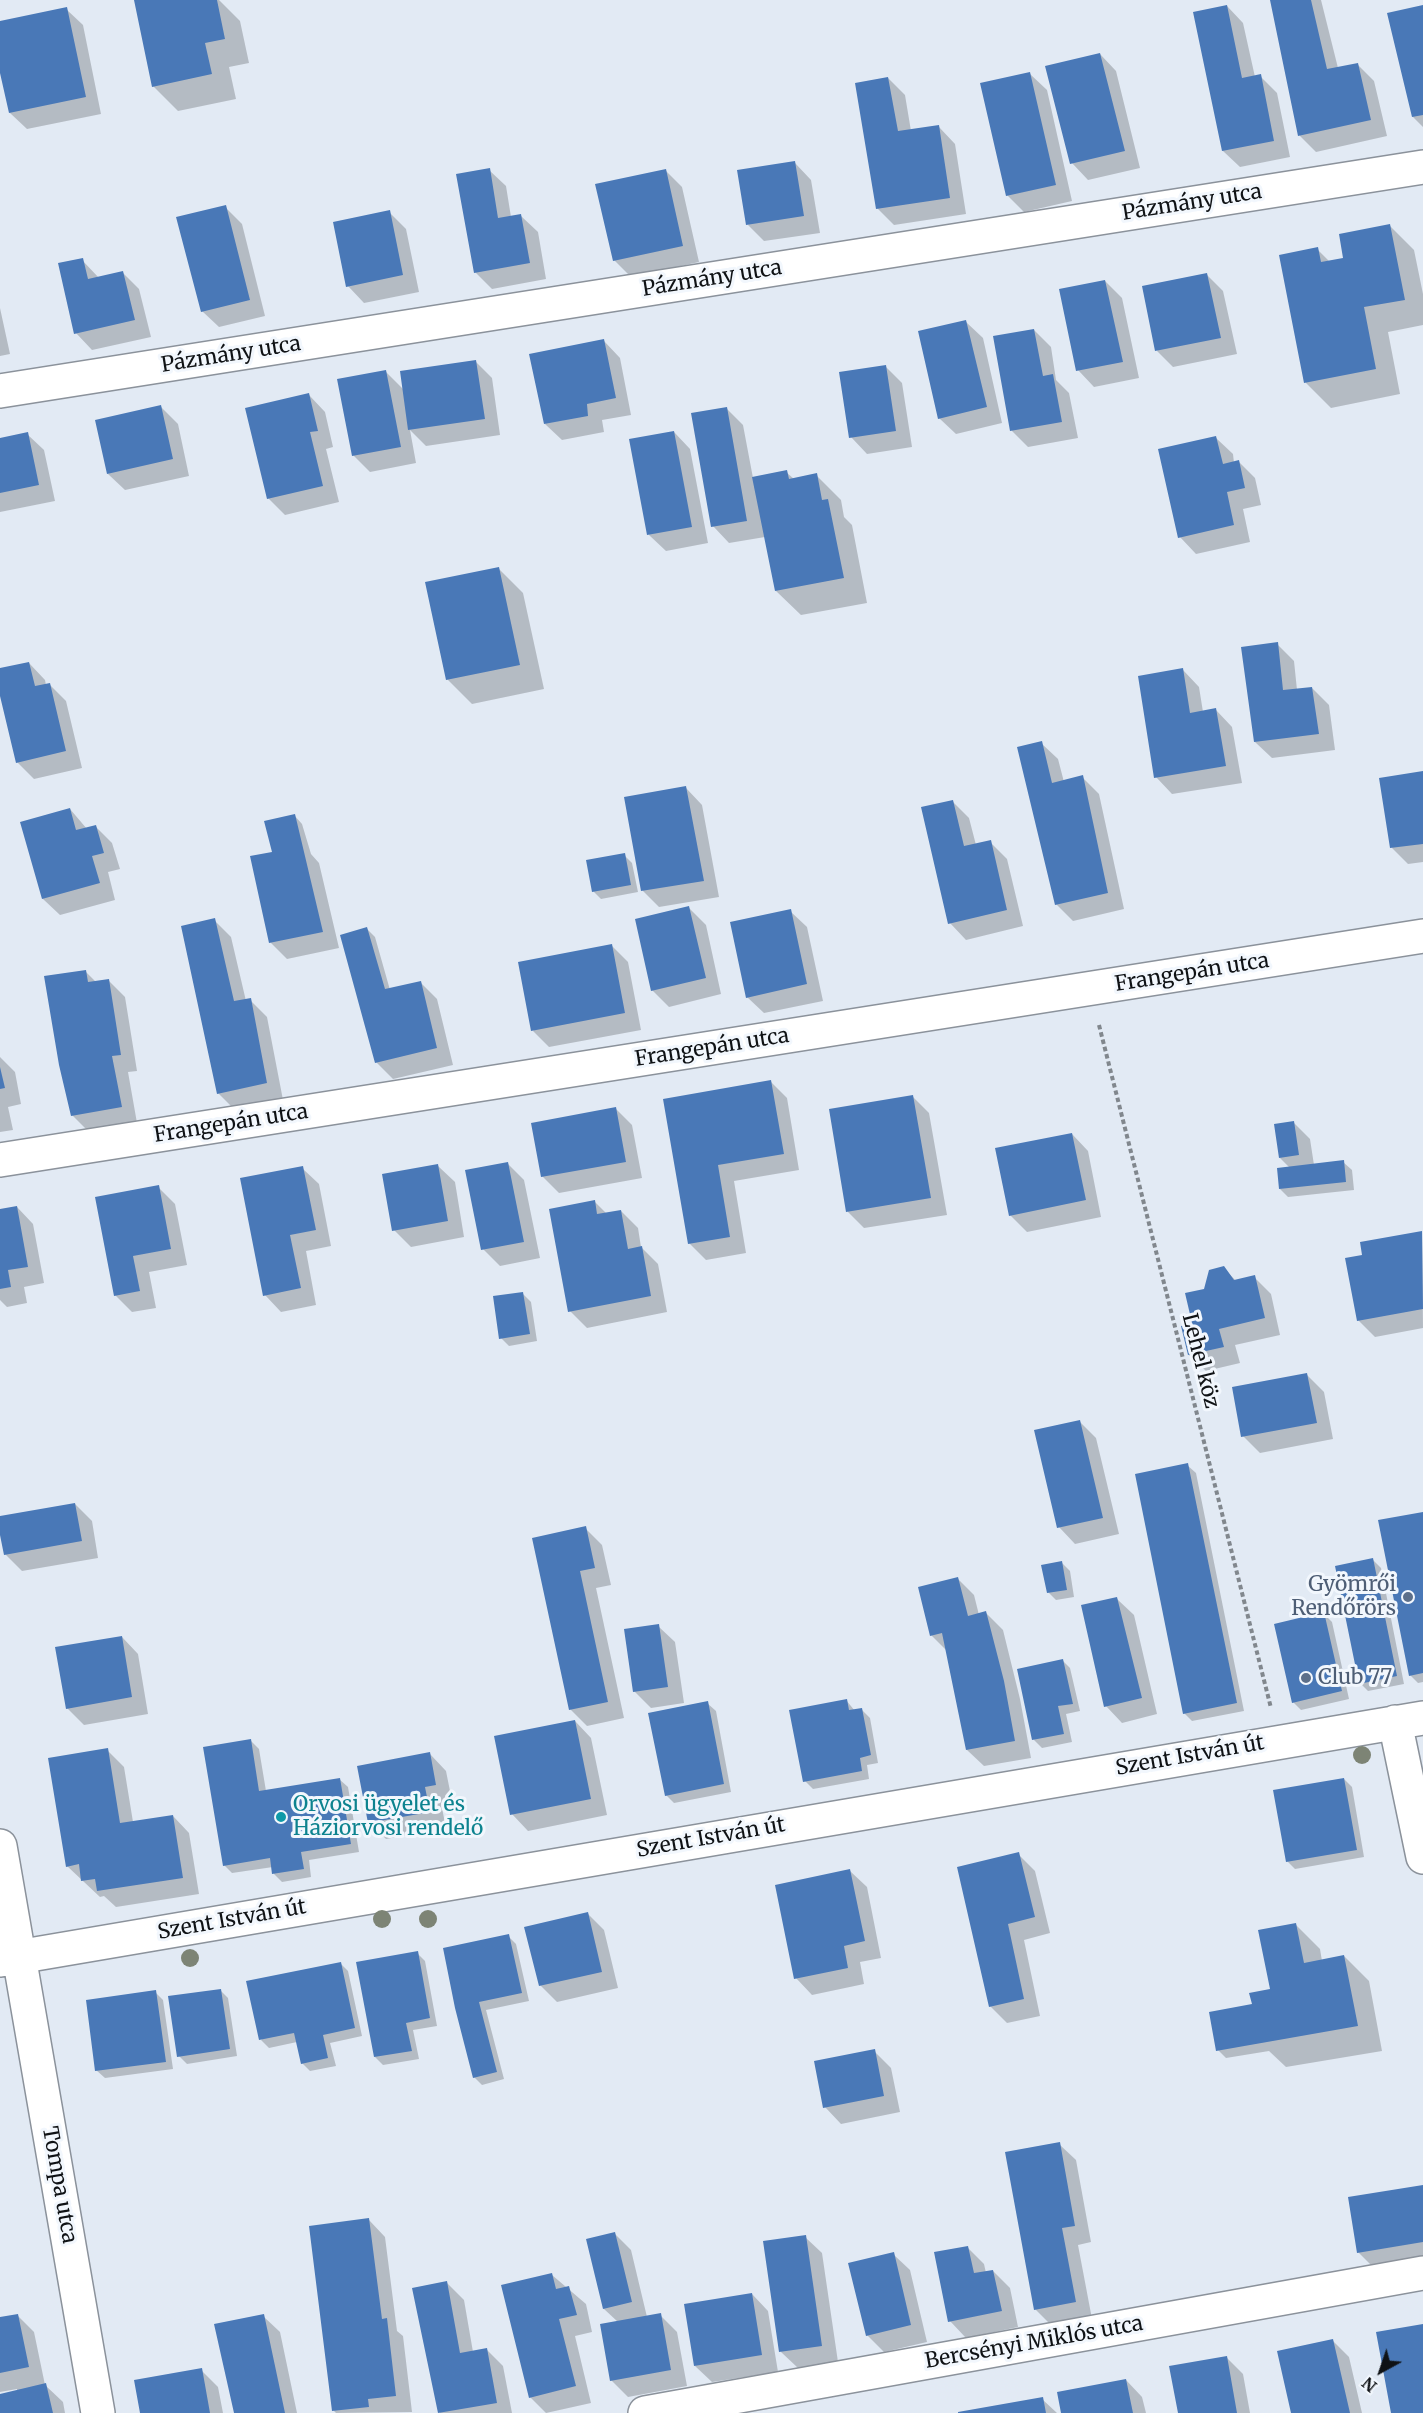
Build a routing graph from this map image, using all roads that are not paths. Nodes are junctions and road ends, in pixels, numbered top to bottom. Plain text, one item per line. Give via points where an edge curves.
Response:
1 (1423, 167) edge
2 (0, 391) edge
3 (1423, 936) edge
4 (0, 1160) edge
5 (1409, 1720) edge
6 (0, 1846) edge
7 (1423, 1857) edge
8 (9, 1959) edge
9 (1423, 2273) edge
10 (98, 2413) edge
11 (645, 2413) edge

1 - 2 street, Pázmány utca
3 - 4 street, Frangepán utca
5 - 7 street
5 - 8 street, Szent István út
6 - 8 street, Tompa utca
8 - 10 street, Tompa utca
9 - 11 street, Bercsényi Miklós utca

